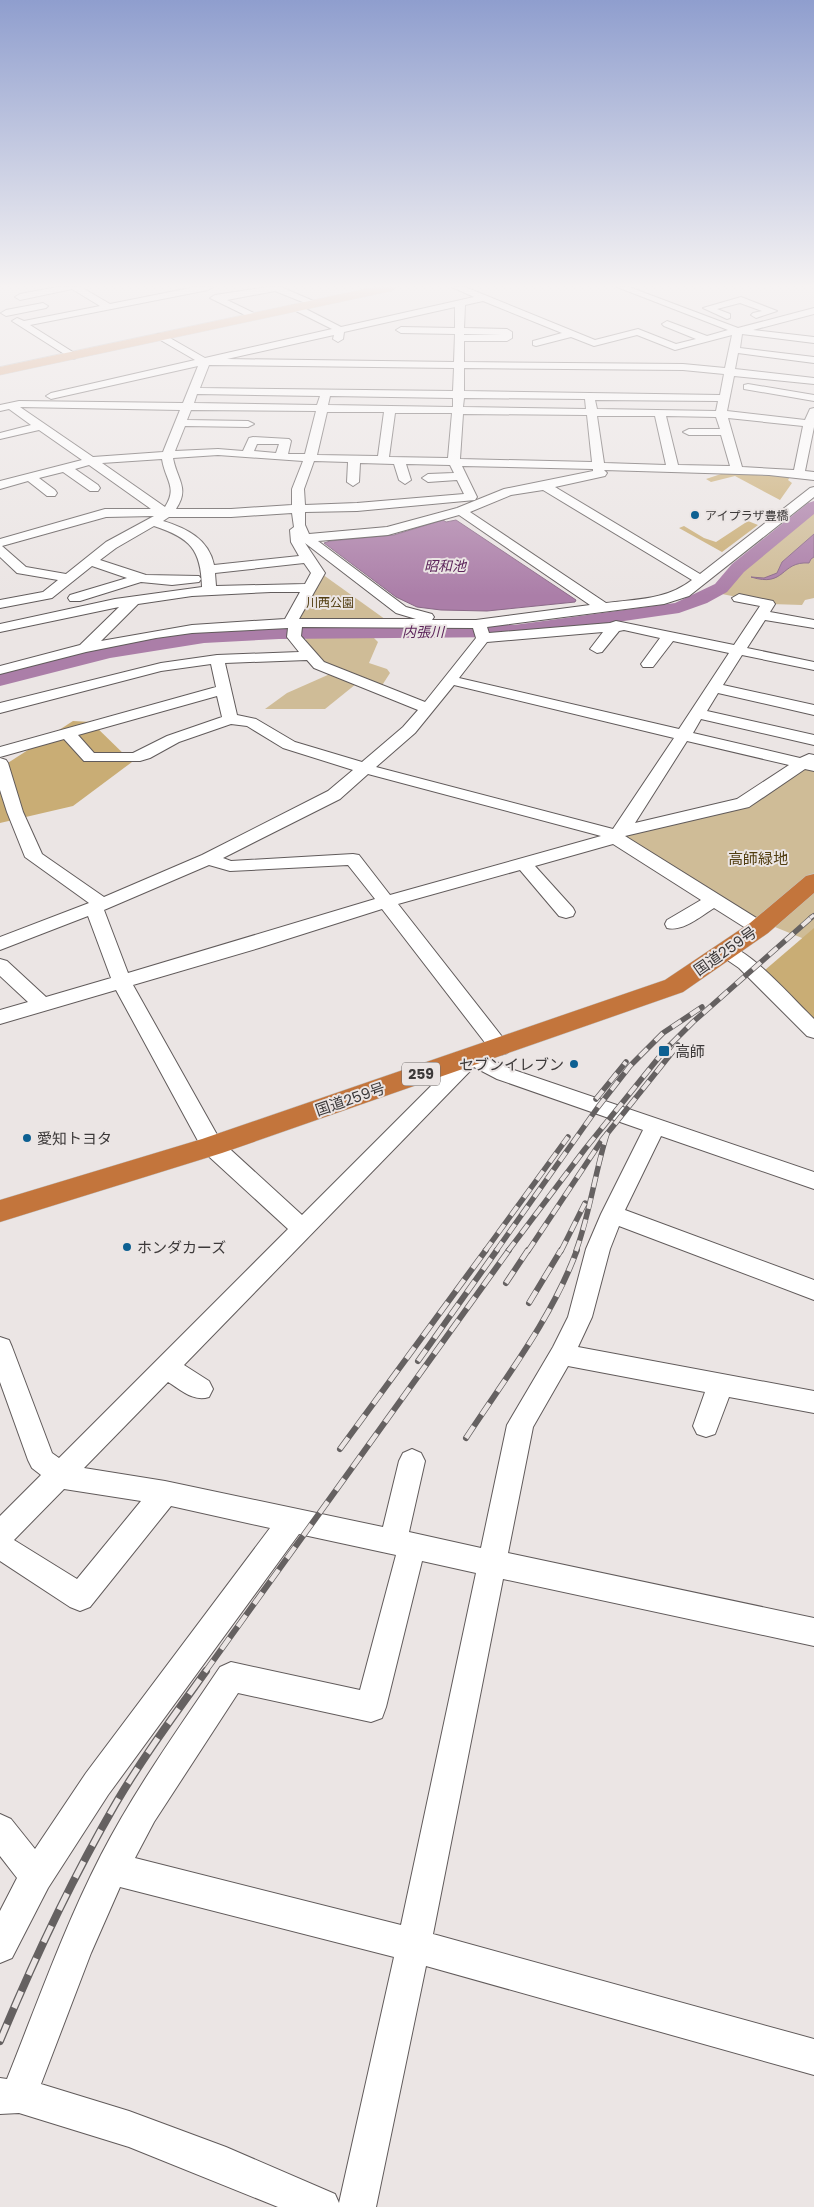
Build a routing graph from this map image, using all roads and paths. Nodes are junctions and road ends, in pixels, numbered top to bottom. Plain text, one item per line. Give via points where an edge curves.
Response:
1 (81, 390) edge
2 (193, 390) edge
3 (326, 390) edge
4 (400, 390) edge
5 (458, 390) edge
6 (545, 390) edge
7 (588, 390) edge
8 (726, 390) edge
9 (760, 390) edge
10 (458, 394) junction
11 (814, 398) edge
12 (10, 406) edge
13 (187, 406) junction
14 (322, 409) junction
15 (390, 410) junction
16 (458, 410) junction
17 (591, 411) junction
18 (814, 411) edge
19 (660, 412) junction
20 (721, 414) junction
21 (180, 423) junction
22 (248, 424) dead end
23 (812, 424) edge
24 (42, 426) junction
25 (689, 432) dead end
26 (726, 432) junction
27 (0, 436) edge
28 (79, 452) junction
29 (248, 454) junction
30 (62, 456) dead end
31 (167, 456) junction
32 (281, 457) junction
33 (310, 458) junction
34 (354, 459) junction
35 (383, 460) junction
36 (399, 460) junction
37 (93, 461) junction
38 (454, 461) junction
39 (66, 468) junction
40 (672, 468) junction
41 (599, 469) junction
42 (736, 470) junction
43 (460, 474) junction
44 (799, 474) junction
45 (481, 475) dead end
46 (814, 476) edge
47 (30, 477) junction
48 (428, 478) dead end
49 (405, 480) dead end
50 (353, 482) dead end
51 (0, 485) edge
52 (545, 486) junction
53 (94, 488) dead end
54 (814, 491) edge
55 (50, 493) dead end
56 (298, 509) junction
57 (461, 511) junction
58 (165, 512) junction
59 (153, 522) junction
60 (299, 525) junction
61 (307, 538) junction
62 (0, 543) edge
63 (0, 550) edge
64 (307, 558) junction
65 (90, 561) junction
66 (69, 578) junction
67 (141, 578) junction
68 (699, 579) junction
69 (209, 580) junction
70 (310, 588) junction
71 (47, 595) junction
72 (739, 598) dead end
73 (134, 600) junction
74 (0, 604) edge
75 (605, 609) junction
76 (761, 615) junction
77 (813, 623) edge
78 (453, 624) junction
79 (616, 625) junction
80 (0, 628) edge
81 (294, 629) junction
82 (480, 631) junction
83 (670, 635) junction
84 (85, 648) junction
85 (597, 649) dead end
86 (738, 650) junction
87 (309, 656) junction
88 (217, 660) junction
89 (648, 664) dead end
90 (814, 666) edge
91 (0, 670) edge
92 (450, 680) junction
93 (714, 688) junction
94 (223, 690) junction
95 (0, 708) edge
96 (428, 708) junction
97 (814, 710) edge
98 (697, 713) junction
99 (230, 719) junction
100 (68, 734) junction
101 (683, 734) junction
102 (814, 740) edge
103 (0, 752) edge
104 (810, 762) edge
105 (0, 763) edge
106 (366, 769) junction
107 (618, 833) junction
108 (208, 859) junction
109 (524, 864) junction
110 (814, 881) edge
111 (714, 900) junction
112 (385, 902) junction
113 (98, 906) junction
114 (566, 912) dead end
115 (674, 924) dead end
116 (759, 928) junction
117 (0, 944) edge
118 (727, 951) junction
119 (0, 965) edge
120 (122, 982) junction
121 (42, 1005) junction
122 (0, 1017) edge
123 (814, 1031) edge
124 (500, 1048) junction
125 (472, 1057) junction
126 (655, 1127) junction
127 (212, 1146) junction
128 (814, 1181) edge
129 (0, 1211) edge
130 (612, 1214) junction
131 (303, 1229) junction
132 (814, 1290) edge
133 (0, 1347) edge
134 (562, 1354) junction
135 (166, 1367) junction
136 (721, 1384) junction
137 (200, 1389) dead end
138 (814, 1402) edge
139 (706, 1426) dead end
140 (412, 1461) dead end
141 (61, 1474) junction
142 (165, 1493) junction
143 (294, 1520) junction
144 (0, 1535) edge
145 (402, 1544) junction
146 (0, 1546) edge
147 (492, 1563) junction
148 (814, 1632) edge
149 (0, 1830) edge
150 (112, 1868) junction
151 (36, 1876) junction
152 (413, 1945) junction
153 (0, 1946) edge
154 (814, 2056) edge
155 (9, 2096) edge
156 (322, 2207) edge
157 (357, 2207) edge

1 - 12 street
2 - 13 street
3 - 14 street
4 - 10 street
5 - 10 street
6 - 10 street
7 - 17 street
8 - 20 street
9 - 11 street
10 - 16 street
12 - 13 street
12 - 24 street
13 - 14 street
13 - 21 street
14 - 15 street
14 - 33 street
15 - 16 street
15 - 35 street
16 - 17 street
16 - 38 street
17 - 19 street
17 - 41 street
18 - 23 street
19 - 20 street
19 - 40 street
20 - 23 street
20 - 26 street
21 - 22 street
21 - 31 street
23 - 44 street
24 - 27 street
24 - 28 street
25 - 26 street
26 - 42 street
28 - 30 street
28 - 37 street
29 - 31 street via 218,452
29 - 32 street
29 - 32 street via 253,440 285,441
31 - 37 street
31 - 58 street via 170,473 178,487 176,500
32 - 33 street
33 - 34 street
33 - 56 street via 299,485
34 - 35 street
34 - 50 street
35 - 36 street
36 - 38 street
36 - 49 street
37 - 39 street
37 - 58 street
38 - 41 street via 574,461
38 - 43 street
39 - 47 street
39 - 53 street
40 - 41 street via 622,466
40 - 42 street
41 - 52 street
42 - 44 street
43 - 45 street
43 - 48 street
43 - 56 street via 471,497
44 - 46 street
47 - 51 street
47 - 55 street
52 - 57 street via 508,492
52 - 68 street
54 - 68 street
56 - 58 street via 232,513
56 - 60 street
57 - 61 street via 388,531
57 - 75 street
58 - 59 street
58 - 62 street via 105,513
59 - 65 street via 111,545
59 - 69 street via 174,528 200,545
60 - 61 street
60 - 64 street via 296,535
61 - 78 street via 401,610 450,620
63 - 66 street via 22,570
64 - 69 street
64 - 70 street via 318,573
65 - 66 street
65 - 67 street
66 - 71 street
67 - 69 street
67 - 71 street via 76,598
68 - 75 street via 684,593 672,598
69 - 70 street
69 - 73 street
70 - 81 street via 292,619
71 - 74 street
72 - 76 street via 768,604
73 - 80 street
73 - 84 street
75 - 82 street
76 - 77 street
76 - 86 street
78 - 81 street
78 - 82 street
79 - 82 street via 539,634
79 - 83 street
79 - 85 street
81 - 84 street via 192,629
81 - 87 street
82 - 92 street
83 - 86 street
83 - 89 street
84 - 91 street
86 - 90 street
86 - 93 street
87 - 88 street
87 - 96 street via 328,670
88 - 94 street
88 - 95 street via 161,667
92 - 96 street
92 - 101 street
93 - 97 street
93 - 98 street
94 - 99 street
94 - 100 street
96 - 106 street
98 - 101 street
98 - 102 street
99 - 100 street via 173,739 134,758 90,758
99 - 106 street via 251,722 288,745
100 - 103 street
101 - 104 street
101 - 107 street
104 - 107 street via 744,803
105 - 113 street via 15,812 34,857
106 - 107 street
106 - 108 street via 334,795
107 - 109 street via 611,840
107 - 111 street via 619,840
108 - 112 street via 230,866 353,859
108 - 113 street
109 - 112 street
109 - 114 street
110 - 116 highway, 国道259号 / 259
111 - 115 street
111 - 116 street
112 - 120 street
112 - 124 street
113 - 117 street
113 - 120 street
116 - 118 highway, 国道259号 / 259
118 - 123 street via 746,964
118 - 124 highway, 国道259号 / 259 via 674,986
119 - 121 street
120 - 121 street
120 - 127 street
121 - 122 street
124 - 125 highway, 国道259号 / 259
125 - 126 street via 504,1074
125 - 127 highway, 国道259号 / 259
125 - 131 street
126 - 128 street
126 - 130 street
127 - 129 highway, 国道259号 / 259
127 - 131 street
130 - 132 street
130 - 134 street via 598,1249 580,1317
131 - 135 street
133 - 141 street via 41,1460
134 - 136 street
134 - 147 street via 520,1425
135 - 137 street
135 - 141 street
136 - 138 street
136 - 139 street
140 - 145 street
141 - 142 street
141 - 144 street
142 - 143 street
142 - 146 street via 80,1597
143 - 145 street
143 - 151 street via 97,1784
145 - 147 street
145 - 150 street via 371,1707 231,1677 143,1811
147 - 148 street
147 - 152 street
149 - 151 street
150 - 152 street
150 - 155 street
151 - 153 street
152 - 154 street
152 - 157 street
155 - 156 street via 129,2129

